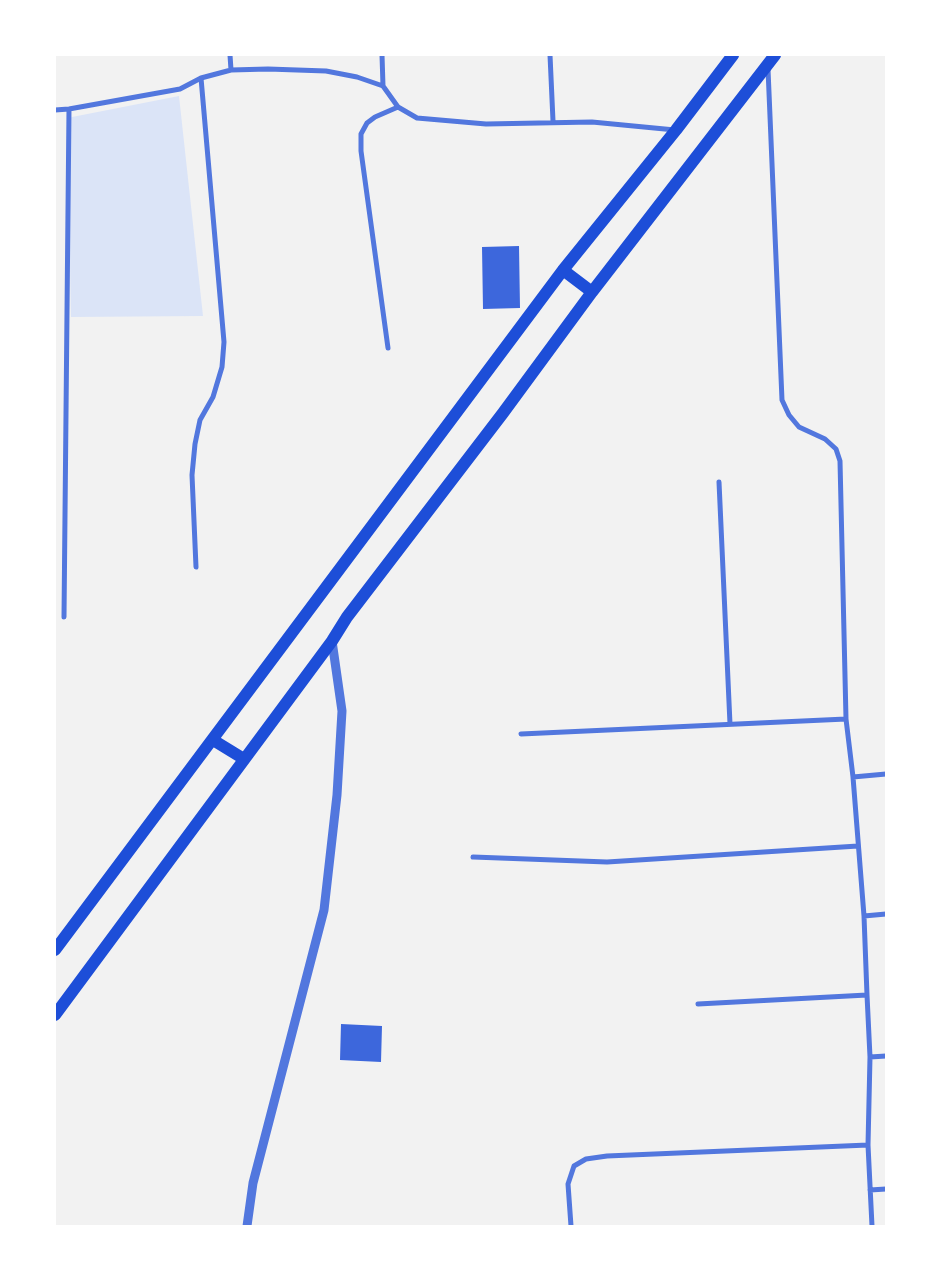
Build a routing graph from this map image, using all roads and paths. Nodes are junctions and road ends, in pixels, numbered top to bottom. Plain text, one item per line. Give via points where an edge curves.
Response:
1 (230, 55) edge
2 (382, 55) edge
3 (550, 55) edge
4 (733, 55) edge
5 (771, 59) edge
6 (231, 70) junction
7 (201, 78) junction
8 (383, 86) junction
9 (398, 107) junction
10 (69, 109) junction
11 (55, 110) edge
12 (553, 121) junction
13 (676, 130) junction
14 (563, 270) junction
15 (592, 292) junction
16 (388, 348) dead end
17 (719, 482) dead end
18 (196, 567) dead end
19 (64, 617) dead end
20 (332, 641) junction
21 (846, 719) junction
22 (730, 724) junction
23 (521, 734) dead end
24 (213, 740) junction
25 (244, 759) junction
26 (886, 774) edge
27 (853, 777) junction
28 (858, 846) junction
29 (473, 857) dead end
30 (886, 914) edge
31 (864, 916) junction
32 (55, 950) edge
33 (868, 995) junction
34 (698, 1004) dead end
35 (55, 1015) edge
36 (886, 1056) edge
37 (870, 1057) junction
38 (868, 1145) junction
39 (886, 1189) edge
40 (870, 1190) junction
41 (247, 1226) edge
42 (570, 1226) edge
43 (872, 1226) edge

1 - 6 street
2 - 8 street
3 - 12 street
4 - 13 main road
5 - 15 main road
5 - 21 street via 782,400 799,428 825,439 836,449 840,461
6 - 7 street
6 - 8 street via 326,71
7 - 10 street via 180,89
7 - 18 street via 224,342 222,367 213,397 200,420 194,444 192,475
8 - 9 street
9 - 12 street via 417,118 486,124
9 - 16 street via 366,123 361,134
10 - 11 street
10 - 19 street
12 - 13 street
13 - 14 main road
14 - 15 main road
14 - 24 main road
15 - 20 main road
17 - 22 street
20 - 25 main road
20 - 41 street via 342,711 337,795 324,910 253,1183
21 - 22 street
21 - 27 street
22 - 23 street
24 - 25 main road
24 - 32 main road
25 - 35 main road
26 - 27 street
27 - 28 street
28 - 29 street via 607,862
28 - 31 street
30 - 31 street
31 - 33 street
33 - 34 street
33 - 37 street
36 - 37 street
37 - 38 street
38 - 40 street
38 - 42 street via 586,1159 574,1166 568,1184
39 - 40 street
40 - 43 street

